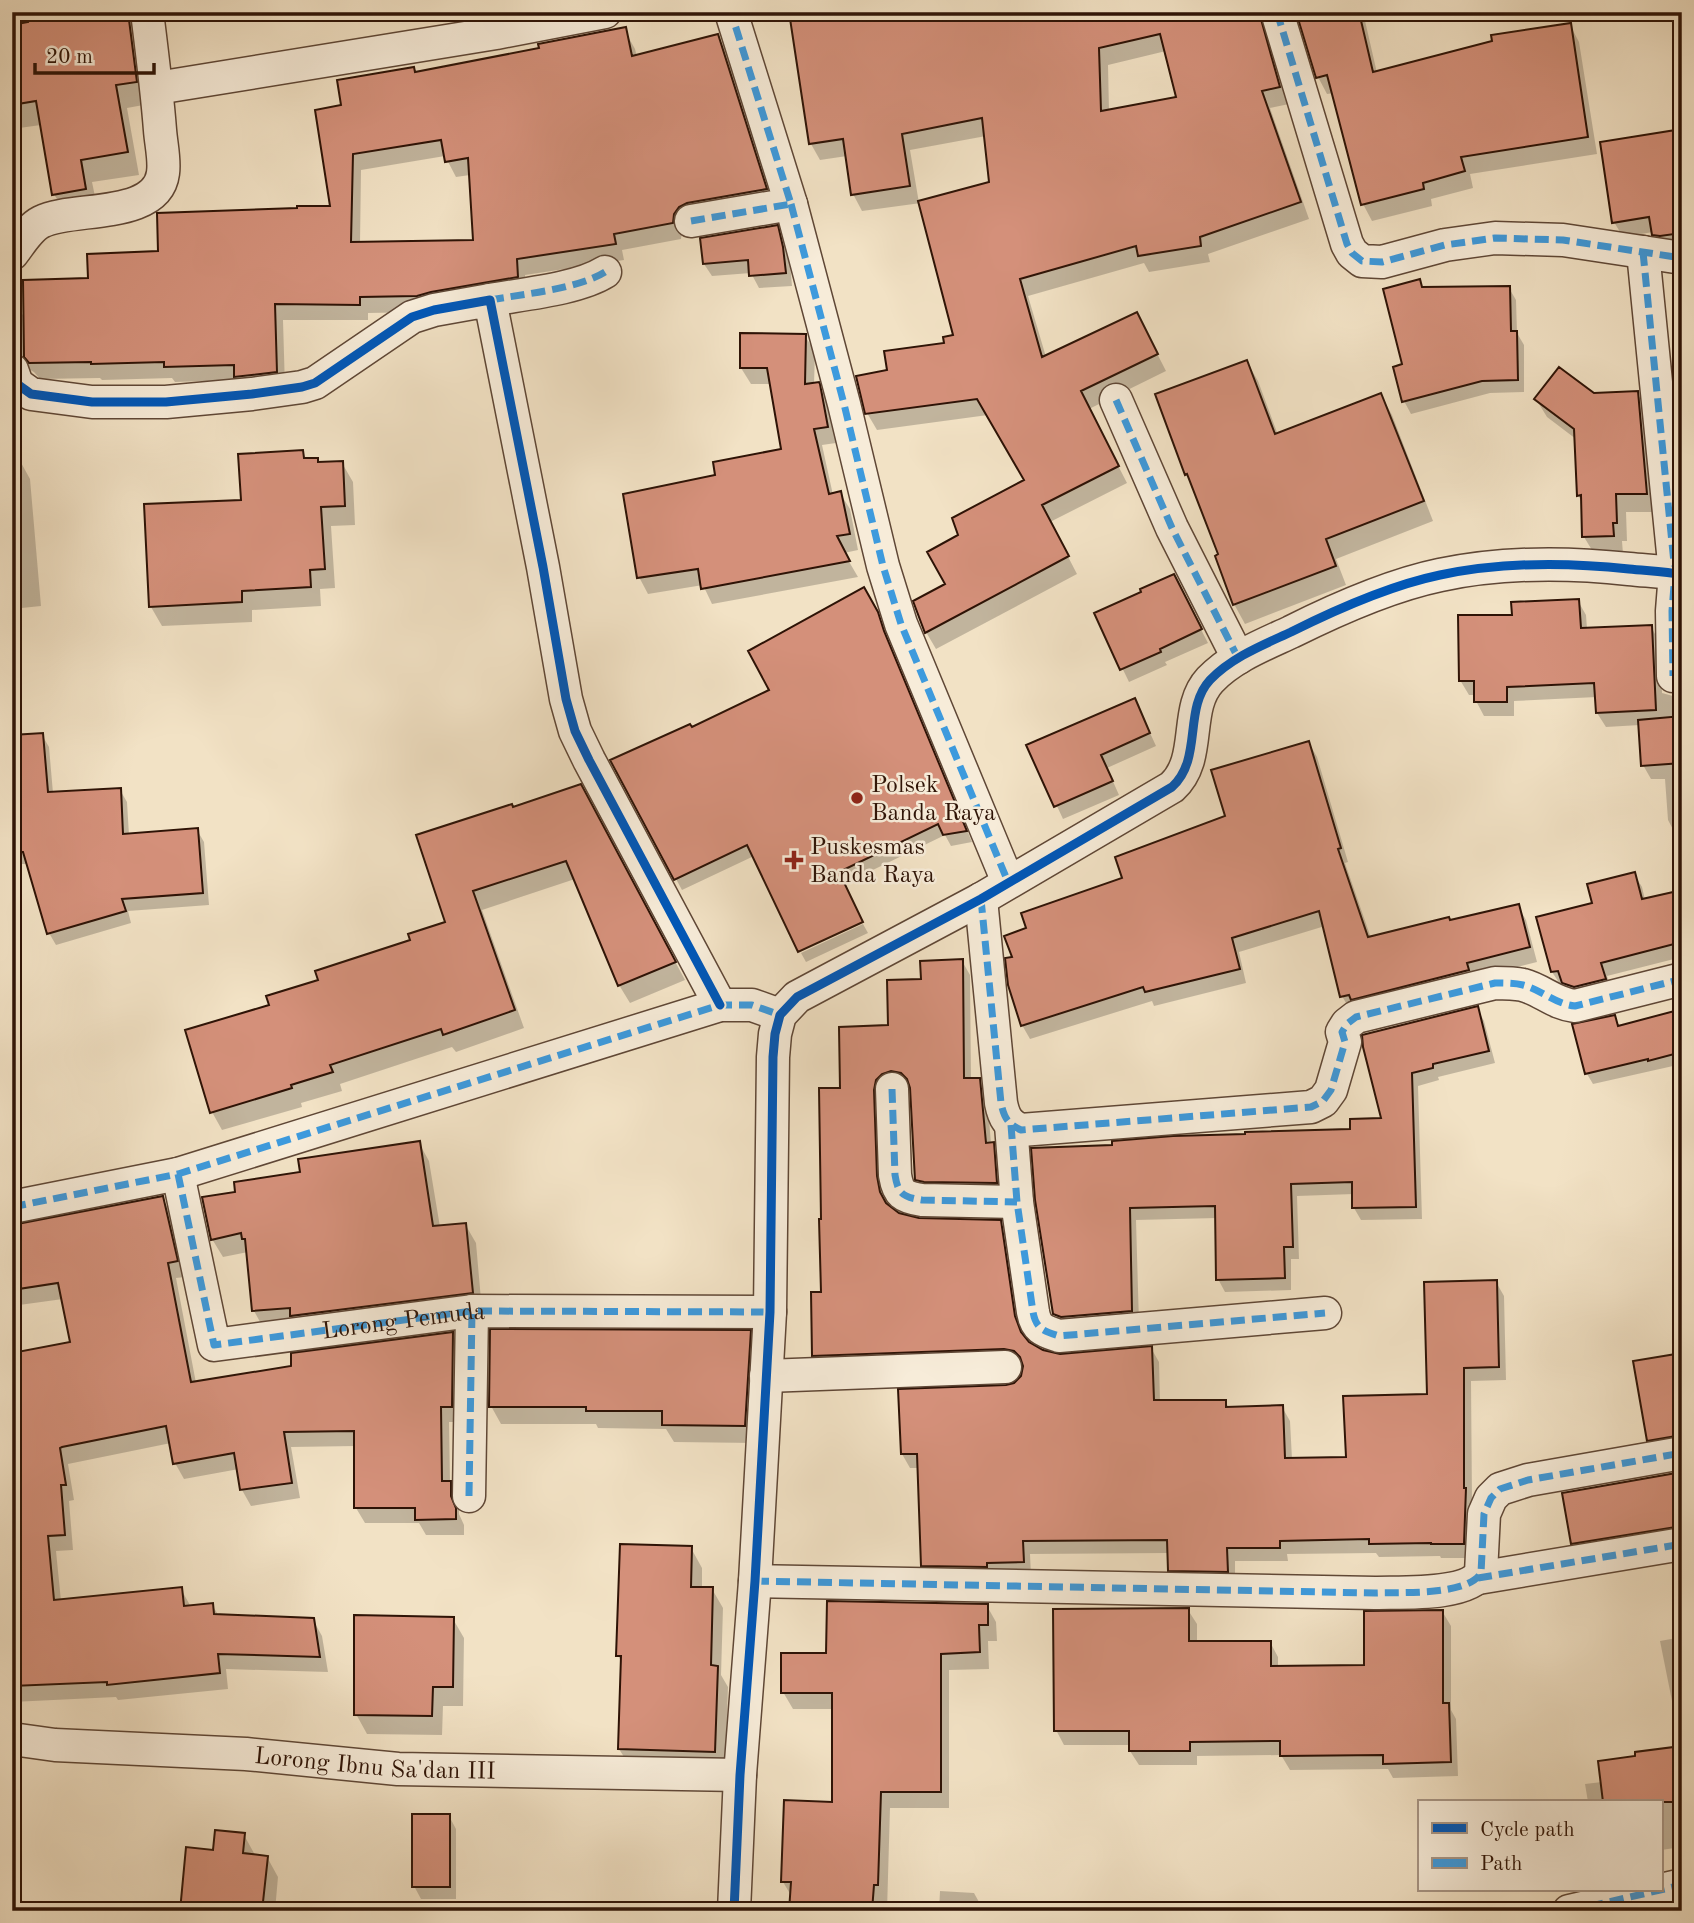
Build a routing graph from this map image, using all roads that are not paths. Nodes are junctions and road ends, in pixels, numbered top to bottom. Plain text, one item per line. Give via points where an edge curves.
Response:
1 (147, 12) edge
2 (605, 12) edge
3 (732, 12) edge
4 (1277, 12) edge
5 (156, 88) junction
6 (791, 204) junction
7 (691, 221) dead end
8 (1643, 252) junction
9 (12, 254) edge
10 (1682, 258) edge
11 (605, 272) dead end
12 (490, 300) junction
13 (12, 370) edge
14 (1115, 400) dead end
15 (1678, 574) edge
16 (1238, 658) junction
17 (1673, 676) dead end
18 (1008, 882) junction
19 (981, 899) junction
20 (1682, 979) edge
21 (720, 1005) junction
22 (780, 1014) junction
23 (892, 1089) dead end
24 (1011, 1125) junction
25 (178, 1174) junction
26 (1017, 1202) junction
27 (12, 1207) edge
28 (472, 1311) junction
29 (770, 1312) junction
30 (1325, 1313) dead end
31 (1005, 1367) dead end
32 (766, 1376) junction
33 (1682, 1453) edge
34 (469, 1496) dead end
35 (1682, 1544) edge
36 (1478, 1578) junction
37 (755, 1581) junction
38 (12, 1739) edge
39 (740, 1775) junction
40 (1682, 1885) edge
41 (1662, 1890) edge
42 (1652, 1892) edge
43 (734, 1911) edge
44 (1569, 1911) edge

1 - 5 street
2 - 5 street
3 - 6 street
4 - 8 street via 1347,244 1362,261 1382,262 1445,245 1495,239 1563,240
5 - 9 street via 163,173 159,188 147,198 119,208 40,222
6 - 7 street
6 - 18 street via 901,624
8 - 10 street
8 - 15 street
11 - 12 street via 577,284
12 - 13 street via 412,317 316,383 265,393 166,402 92,402 31,394 17,384
12 - 21 street via 575,731
14 - 16 street via 1172,528
15 - 16 street via 1586,564 1530,564 1437,575 1316,620
15 - 17 street via 1672,611
16 - 18 street via 1199,695 1188,764 1172,787
18 - 19 street
19 - 22 street via 797,997
19 - 24 street via 1001,1103
20 - 24 street via 1575,1006 1563,1005 1525,986 1495,983 1356,1017 1342,1032 1345,1041 1331,1090 1311,1107 1035,1130
21 - 22 street via 752,1005
21 - 25 street
22 - 29 street via 773,1057
23 - 26 street via 895,1175 902,1194 922,1200
24 - 26 street
25 - 27 street
25 - 28 street, Lorong Pemuda via 214,1345
26 - 30 street via 1035,1322 1059,1336
28 - 29 street, Lorong Pemuda
28 - 34 street
29 - 32 street
31 - 32 street
32 - 37 street
33 - 36 street via 1500,1489 1484,1514
35 - 36 street
36 - 37 street via 1452,1589 1375,1593
37 - 39 street
38 - 39 street, Lorong Ibnu Sa'dan III via 398,1769
39 - 43 street
40 - 41 street
42 - 44 street

